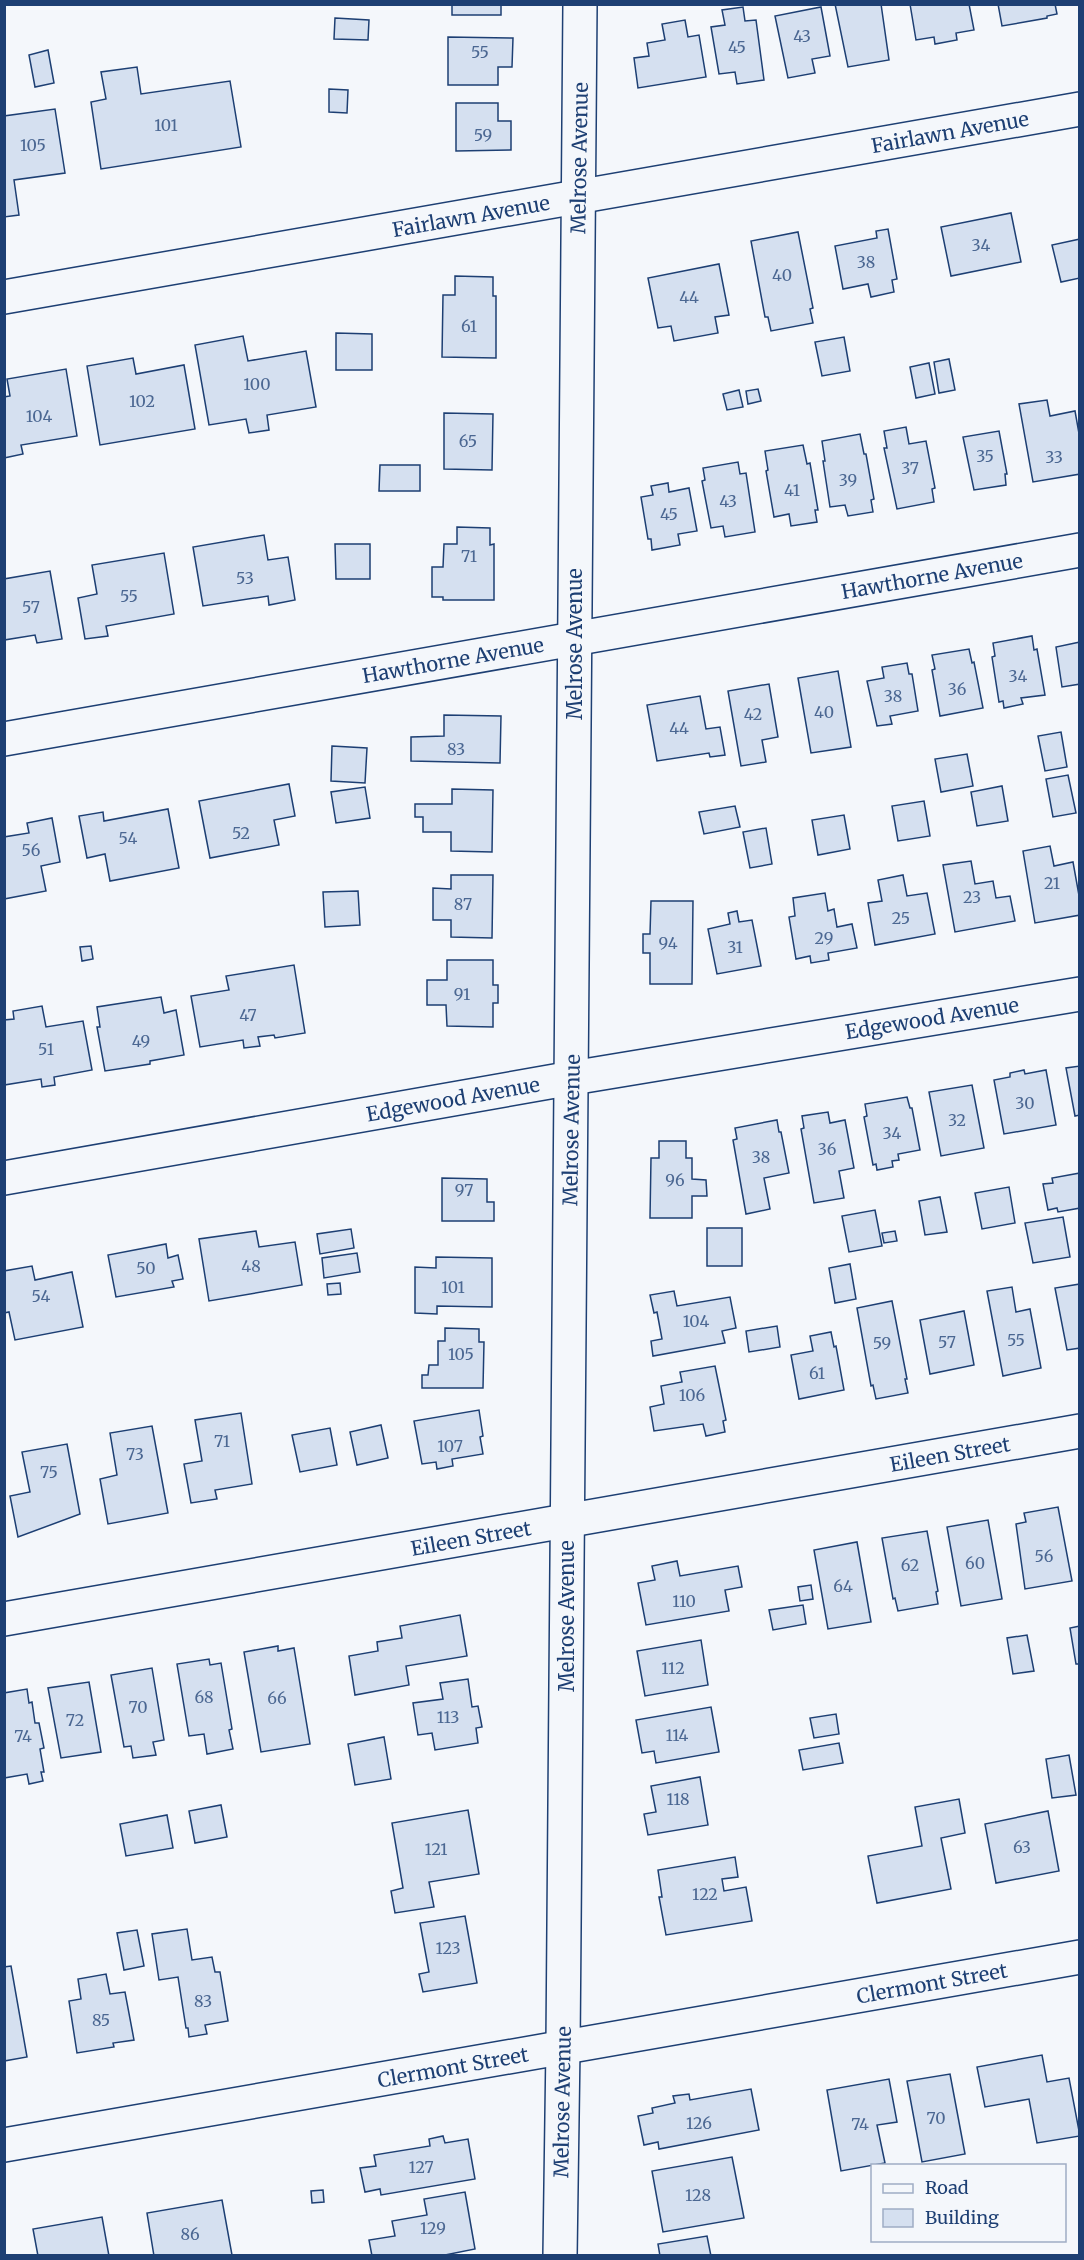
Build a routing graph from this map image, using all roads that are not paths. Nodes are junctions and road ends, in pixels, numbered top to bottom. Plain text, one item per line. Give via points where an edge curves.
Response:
1 (580, 4) edge
2 (1080, 109) edge
3 (578, 196) junction
4 (4, 297) edge
5 (1080, 550) edge
6 (574, 639) junction
7 (4, 739) edge
8 (1080, 994) edge
9 (572, 1078) junction
10 (4, 1178) edge
11 (1080, 1431) edge
12 (566, 1521) junction
13 (4, 1619) edge
14 (1080, 1957) edge
15 (564, 2047) junction
16 (4, 2145) edge
17 (560, 2256) edge

1 - 3 street, Melrose Avenue
2 - 3 street, Fairlawn Avenue
3 - 4 street, Fairlawn Avenue
3 - 6 street, Melrose Avenue
5 - 6 street, Hawthorne Avenue
6 - 7 street, Hawthorne Avenue
6 - 9 street, Melrose Avenue
8 - 9 street, Edgewood Avenue
9 - 10 street, Edgewood Avenue
9 - 12 street, Melrose Avenue
11 - 12 street, Eileen Street
12 - 13 street, Eileen Street
12 - 15 street, Melrose Avenue
14 - 15 street, Clermont Street
15 - 16 street, Clermont Street
15 - 17 street, Melrose Avenue

